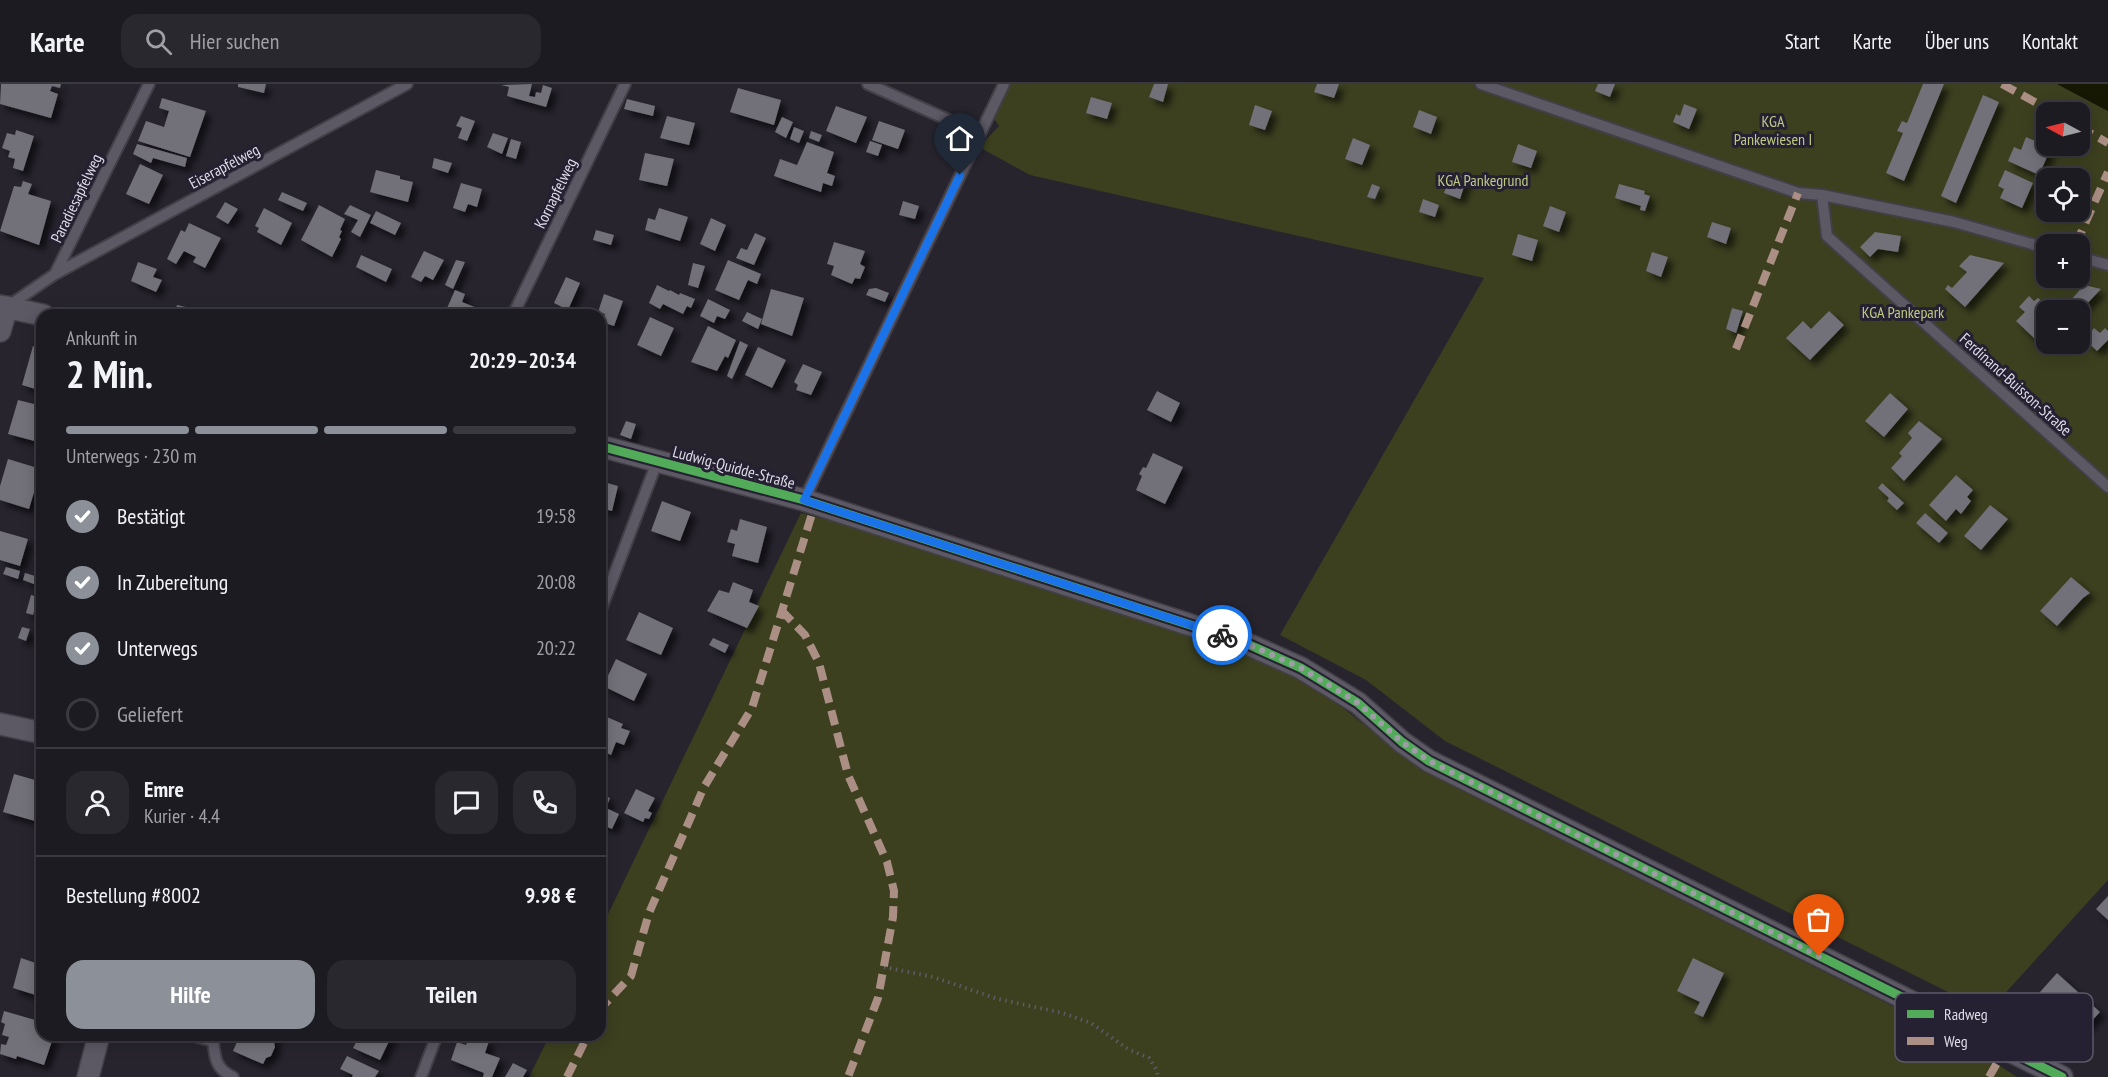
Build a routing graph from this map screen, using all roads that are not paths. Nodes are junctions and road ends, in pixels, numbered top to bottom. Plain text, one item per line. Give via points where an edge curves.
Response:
1 (149, 84) edge
2 (407, 84) edge
3 (624, 84) edge
4 (868, 84) edge
5 (1004, 84) edge
6 (1481, 84) edge
7 (980, 134) junction
8 (1822, 195) junction
9 (2036, 245) edge
10 (2090, 260) edge
11 (2108, 265) edge
12 (55, 274) junction
13 (3, 306) edge
14 (516, 309) edge
15 (36, 313) edge
16 (0, 331) edge
17 (606, 448) edge
18 (657, 462) junction
19 (2108, 487) edge
20 (804, 500) junction
21 (606, 596) edge
22 (0, 724) edge
23 (36, 732) edge
24 (1895, 994) edge
25 (97, 1041) edge
26 (214, 1041) edge
27 (435, 1041) edge
28 (2032, 1062) edge
29 (88, 1077) edge
30 (233, 1077) edge
31 (421, 1077) edge
32 (2062, 1077) edge

1 - 12 lane, Paradiesapfelweg
2 - 12 lane, Eiserapfelweg
3 - 14 lane, Kornapfelweg
4 - 7 lane
5 - 7 lane
6 - 8 lane via 1798,193
7 - 20 lane
8 - 9 lane via 1954,222
8 - 19 lane, Ferdinand-Buisson-Straße via 1827,236
10 - 11 lane
12 - 13 lane, Paradiesapfelweg
13 - 15 street
13 - 16 street
17 - 18 street, Ludwig-Quidde-Straße
18 - 20 street, Ludwig-Quidde-Straße
18 - 21 lane
20 - 24 street, Ludwig-Quidde-Straße via 1243,642 1292,663 1358,703 1429,761
22 - 23 street
25 - 29 street
26 - 30 lane via 214,1056 222,1072
27 - 31 lane
28 - 32 street, Ludwig-Quidde-Straße

